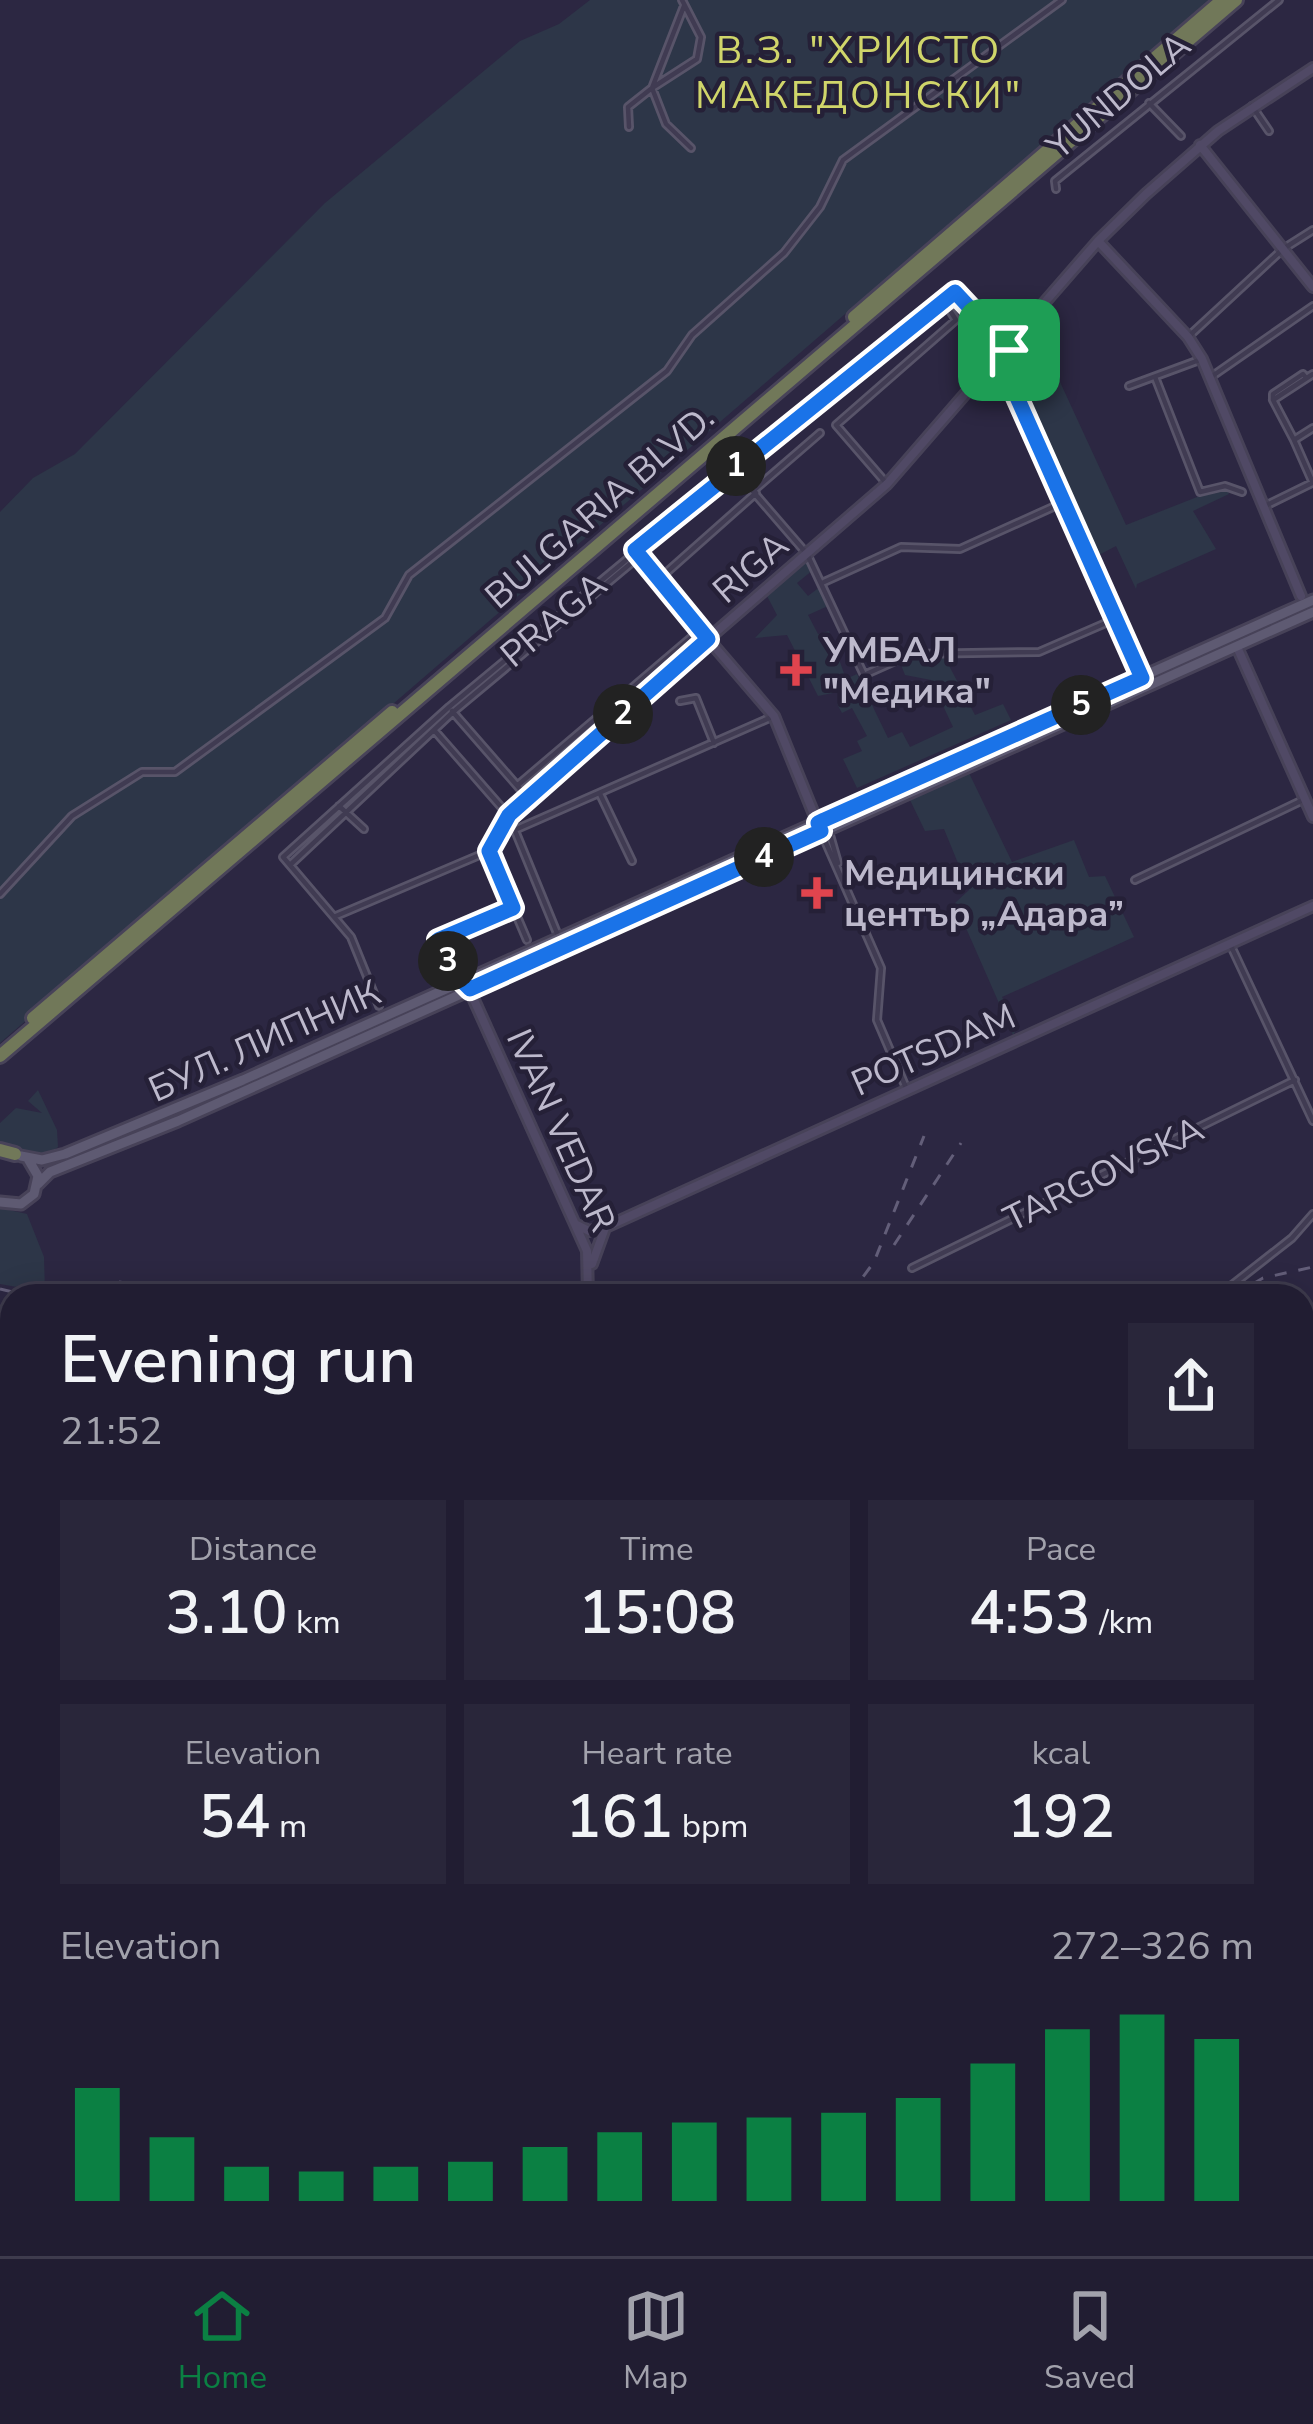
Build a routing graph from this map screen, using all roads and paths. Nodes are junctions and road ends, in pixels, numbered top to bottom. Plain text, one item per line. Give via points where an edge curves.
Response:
1 (1062, 0) edge
2 (1222, 0) edge
3 (1236, 0) edge
4 (1279, 0) edge
5 (683, 3) edge
6 (1313, 68) edge
7 (652, 88) junction
8 (1149, 103) junction
9 (1252, 106) junction
10 (628, 127) dead end
11 (1269, 131) dead end
12 (1181, 136) dead end
13 (1199, 146) junction
14 (691, 148) dead end
15 (1056, 189) dead end
16 (1313, 230) edge
17 (1098, 242) junction
18 (1283, 249) junction
19 (1313, 287) edge
20 (942, 298) junction
21 (1313, 306) edge
22 (1188, 337) junction
23 (1009, 350) junction
24 (1000, 359) junction
25 (1202, 359) junction
26 (1313, 374) edge
27 (1155, 377) junction
28 (1211, 377) junction
29 (1129, 386) dead end
30 (1313, 428) edge
31 (820, 433) dead end
32 (1294, 440) junction
33 (735, 471) junction
34 (1313, 483) edge
35 (887, 484) junction
36 (754, 492) junction
37 (1242, 492) dead end
38 (1064, 502) junction
39 (1263, 507) junction
40 (637, 553) junction
41 (807, 554) junction
42 (658, 580) junction
43 (822, 584) junction
44 (1308, 603) edge
45 (1115, 619) junction
46 (700, 630) junction
47 (708, 639) junction
48 (1237, 646) junction
49 (1145, 682) junction
50 (680, 701) dead end
51 (451, 709) junction
52 (774, 716) junction
53 (431, 727) junction
54 (714, 743) junction
55 (518, 785) junction
56 (600, 794) junction
57 (527, 796) junction
58 (1305, 799) junction
59 (339, 806) junction
60 (346, 812) junction
61 (509, 815) junction
62 (1313, 817) edge
63 (822, 823) junction
64 (364, 829) dead end
65 (518, 830) junction
66 (489, 851) junction
67 (632, 860) dead end
68 (290, 866) junction
69 (1135, 880) dead end
70 (0, 894) edge
71 (1313, 906) edge
72 (513, 908) junction
73 (336, 916) junction
74 (558, 932) junction
75 (527, 940) dead end
76 (1230, 944) junction
77 (467, 985) junction
78 (379, 1006) dead end
79 (1, 1053) edge
80 (1295, 1080) junction
81 (245, 1085) junction
82 (908, 1090) junction
83 (1313, 1121) edge
84 (0, 1154) edge
85 (18, 1155) junction
86 (38, 1184) junction
87 (0, 1202) edge
88 (1313, 1214) edge
89 (575, 1223) junction
90 (606, 1227) junction
91 (591, 1266) junction
92 (912, 1268) dead end
93 (589, 1284) edge
94 (1233, 1284) edge

1 - 70 street via 844,160 784,254 692,335 667,370 409,575 385,618 175,772 142,772 50,834
2 - 79 highway, BULGARIA BLVD.
3 - 79 highway, BULGARIA BLVD.
4 - 8 street, YUNDOLA
5 - 7 street
5 - 7 street via 701,37 698,58
6 - 9 street, RIGA
7 - 10 street via 628,106
7 - 14 street via 666,124
8 - 12 street
8 - 15 street, YUNDOLA via 1055,181
9 - 11 street
9 - 13 street, RIGA
13 - 17 street, RIGA
13 - 18 street
16 - 18 street
17 - 22 street
17 - 23 street, RIGA
18 - 19 street
18 - 22 street
20 - 23 street via 955,292
20 - 33 street, PRAGA
20 - 35 street via 956,320 836,425
21 - 28 street
22 - 25 street
23 - 24 street, RIGA
24 - 35 street, RIGA
24 - 38 street
25 - 27 street
25 - 28 street
26 - 32 street via 1273,400
27 - 29 street
27 - 37 street via 1200,492
28 - 39 street
30 - 32 street
31 - 36 street
32 - 34 street
33 - 36 street
33 - 40 street, PRAGA
34 - 39 street
35 - 41 street, RIGA
36 - 41 street
36 - 42 street
38 - 43 street via 959,549 901,547
38 - 45 street
39 - 44 street
40 - 42 street
40 - 51 street, PRAGA
41 - 43 street
41 - 47 street, RIGA
42 - 46 street
43 - 45 street via 863,675 911,654 1039,652
44 - 48 main road, БУЛ. ЛИПНИК
44 - 49 main road, БУЛ. ЛИПНИК
45 - 49 street
46 - 47 street
46 - 55 street
47 - 52 street
47 - 57 street, RIGA
48 - 49 main road, БУЛ. ЛИПНИК
48 - 58 street
49 - 63 main road, БУЛ. ЛИПНИК
50 - 54 street via 696,698
51 - 53 street, PRAGA
51 - 55 street
52 - 54 street
52 - 63 street
53 - 59 street, PRAGA
53 - 60 street
53 - 61 street
54 - 56 street
55 - 57 street
56 - 65 street
56 - 67 street
57 - 61 street, RIGA
58 - 62 street
58 - 69 street
59 - 60 street
59 - 68 street, PRAGA via 283,857
60 - 64 street
60 - 68 street
61 - 65 street
61 - 66 street, RIGA
63 - 74 main road, БУЛ. ЛИПНИК
63 - 77 main road, БУЛ. ЛИПНИК
63 - 82 street via 880,968 877,1020
65 - 74 street
66 - 72 street
66 - 73 street
68 - 73 street
71 - 76 street, POTSDAM
72 - 75 street
72 - 77 street via 438,940
73 - 78 street
74 - 77 main road, БУЛ. ЛИПНИК
76 - 80 street
76 - 82 street, POTSDAM
77 - 81 main road, БУЛ. ЛИПНИК
77 - 89 street, IVAN VEDAR
80 - 83 street
80 - 92 street, TARGOVSKA
81 - 85 main road, БУЛ. ЛИПНИК via 65,1154
81 - 86 main road, БУЛ. ЛИПНИК
82 - 90 street, POTSDAM
84 - 85 highway
85 - 86 main road via 36,1170
86 - 87 main road, БУЛ. ЛИПНИК via 26,1202
88 - 94 street
89 - 90 street
89 - 91 street, IVAN VEDAR
90 - 91 street
91 - 93 street, IVAN VEDAR

